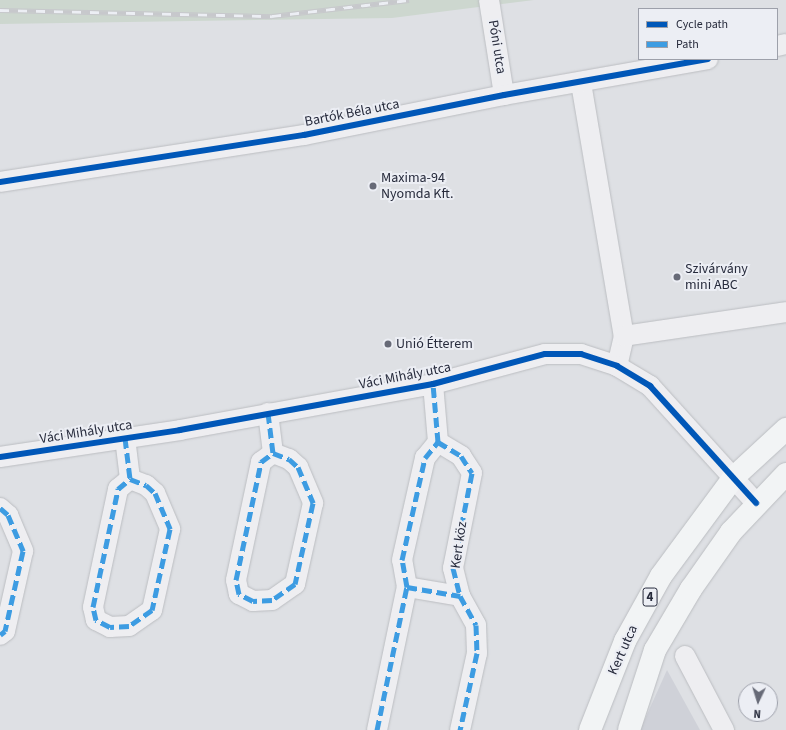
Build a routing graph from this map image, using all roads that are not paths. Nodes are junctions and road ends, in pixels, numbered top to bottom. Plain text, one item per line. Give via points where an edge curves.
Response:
1 (489, 0) edge
2 (703, 60) edge
3 (580, 83) junction
4 (504, 95) junction
5 (0, 182) edge
6 (786, 312) edge
7 (624, 336) junction
8 (617, 366) junction
9 (433, 384) junction
10 (268, 413) junction
11 (786, 429) edge
12 (125, 438) junction
13 (438, 442) junction
14 (273, 453) junction
15 (0, 457) edge
16 (786, 474) edge
17 (734, 477) junction
18 (130, 479) junction
19 (756, 503) junction
20 (0, 508) edge
21 (407, 586) junction
22 (460, 596) junction
23 (0, 635) edge
24 (685, 656) dead end
25 (377, 730) edge
26 (460, 730) edge
27 (590, 730) edge
28 (629, 730) edge
29 (724, 730) edge

1 - 4 street, Póni utca
2 - 3 street, Bartók Béla utca
3 - 4 street, Bartók Béla utca
3 - 7 street
4 - 5 street, Bartók Béla utca via 304,135
6 - 7 street
7 - 8 street
8 - 9 street, Váci Mihály utca via 581,354 545,354
8 - 17 street, Váci Mihály utca via 650,386
9 - 10 street, Váci Mihály utca
9 - 13 street
10 - 12 street, Váci Mihály utca
10 - 14 street
11 - 17 main road, 4
12 - 15 street, Váci Mihály utca
12 - 18 street
13 - 21 street via 425,458 402,560
13 - 22 street, Kert köz via 461,456 472,473 453,568
14 - 14 street via 261,462 236,580 239,594 253,601 272,600 295,584 313,503 298,467 289,459
16 - 19 main road, 4
17 - 19 street, Váci Mihály utca
17 - 27 main road, Kert utca / 4 via 661,576 625,641
18 - 18 street via 118,489 93,606 96,620 110,627 129,626 152,610 170,529 155,493 146,485
19 - 28 main road, Kert utca / 4 via 731,532 690,589 655,650
20 - 23 street via 8,515 23,551 5,631
21 - 22 street
21 - 25 street
22 - 26 street, Kert köz via 476,625 477,653
24 - 29 street

